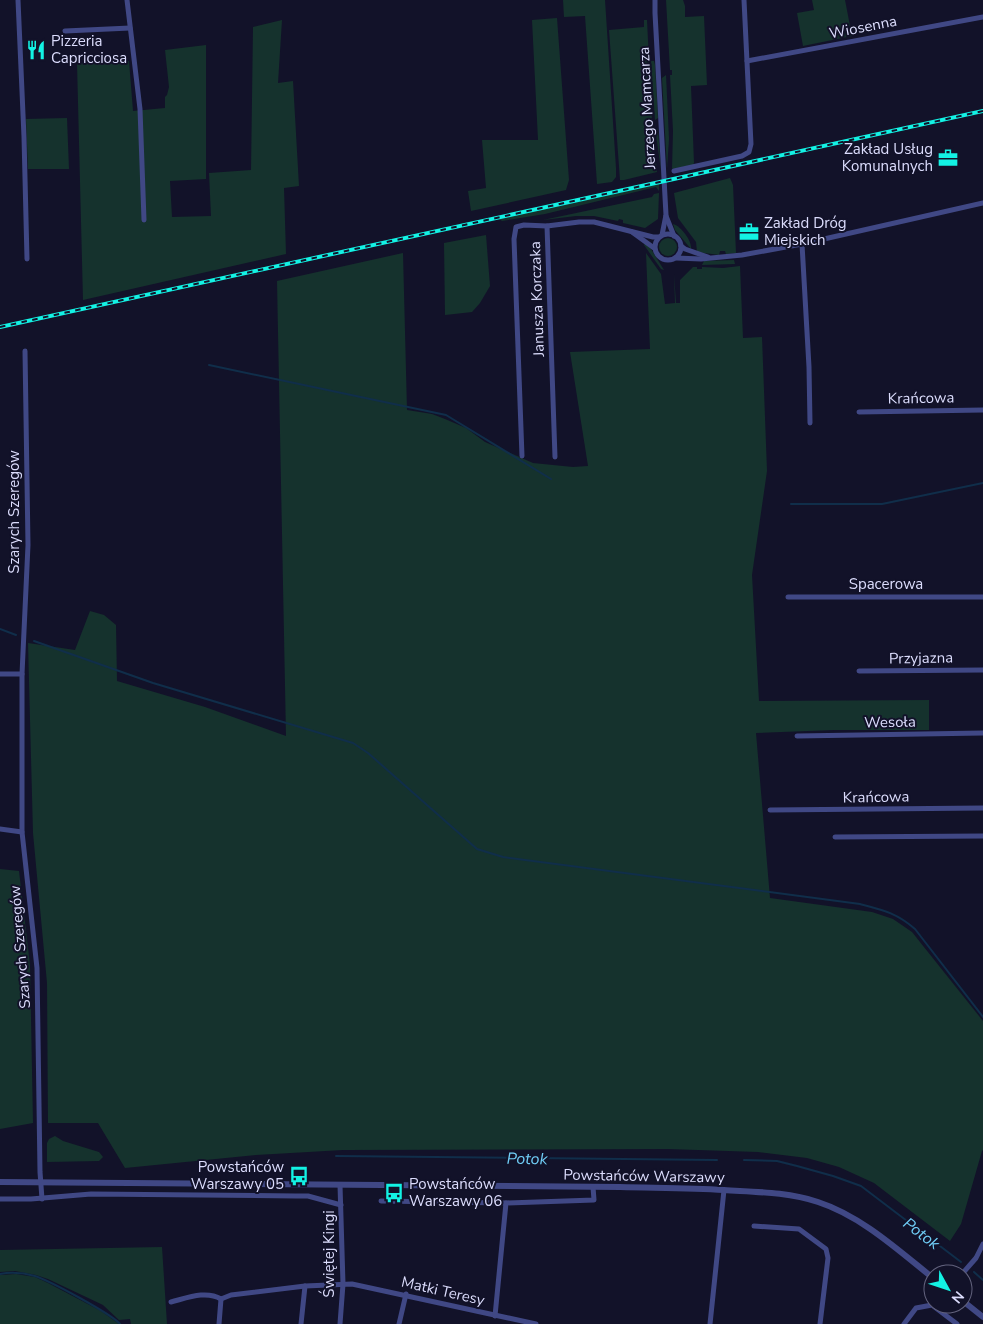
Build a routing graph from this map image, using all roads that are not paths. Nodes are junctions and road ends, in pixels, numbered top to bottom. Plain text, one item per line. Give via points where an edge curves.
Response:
1 (18, 0) edge
2 (127, 0) edge
3 (655, 0) edge
4 (744, 0) edge
5 (983, 17) edge
6 (130, 28) junction
7 (66, 31) dead end
8 (747, 61) junction
9 (674, 171) dead end
10 (983, 203) edge
11 (666, 215) junction
12 (144, 220) dead end
13 (547, 226) junction
14 (631, 232) junction
15 (661, 236) junction
16 (674, 236) junction
17 (802, 244) junction
18 (681, 246) junction
19 (654, 248) junction
20 (676, 258) junction
21 (711, 258) junction
22 (27, 259) dead end
23 (25, 351) dead end
24 (983, 410) edge
25 (859, 412) dead end
26 (810, 424) dead end
27 (522, 456) dead end
28 (555, 457) dead end
29 (788, 597) dead end
30 (983, 597) edge
31 (983, 670) edge
32 (859, 671) dead end
33 (0, 674) edge
34 (22, 674) junction
35 (983, 733) edge
36 (797, 736) dead end
37 (983, 808) edge
38 (770, 810) dead end
39 (0, 829) edge
40 (22, 832) junction
41 (983, 836) edge
42 (835, 837) dead end
43 (0, 1182) edge
44 (41, 1182) junction
45 (340, 1185) junction
46 (593, 1187) junction
47 (724, 1190) junction
48 (0, 1199) edge
49 (42, 1199) junction
50 (381, 1200) dead end
51 (506, 1203) junction
52 (341, 1205) junction
53 (754, 1226) dead end
54 (983, 1244) edge
55 (971, 1264) edge
56 (923, 1270) edge
57 (343, 1284) junction
58 (305, 1286) junction
59 (406, 1294) junction
60 (221, 1299) junction
61 (171, 1302) dead end
62 (495, 1316) junction
63 (219, 1324) edge
64 (300, 1324) edge
65 (340, 1324) edge
66 (399, 1324) edge
67 (536, 1324) edge
68 (710, 1324) edge
69 (820, 1324) edge
70 (904, 1324) edge
71 (957, 1324) edge

1 - 22 street
2 - 6 street
3 - 11 street, Jerzego Mamcarza
4 - 8 street
5 - 8 street, Wiosenna
6 - 7 street
6 - 12 street via 140,109
8 - 9 street via 752,144 749,152
10 - 17 street
11 - 15 street, Jerzego Mamcarza
11 - 16 street, Jerzego Mamcarza
13 - 14 street, Janusza Korczaka via 594,222
13 - 27 street via 516,227 514,239
13 - 28 street, Janusza Korczaka
14 - 15 street, Janusza Korczaka
14 - 19 street, Janusza Korczaka
15 - 16 street
15 - 19 street
16 - 18 street
17 - 21 street
17 - 26 street
18 - 20 street
18 - 21 street
19 - 20 street via 661,258
20 - 21 street
23 - 34 street, Szarych Szeregów via 28,545
24 - 25 street, Krańcowa
29 - 30 street, Spacerowa
31 - 32 street, Przyjazna
33 - 34 street
34 - 40 street, Szarych Szeregów
35 - 36 street, Wesoła
37 - 38 street, Krańcowa
39 - 40 street
40 - 44 street, Szarych Szeregów via 37,968
41 - 42 street
43 - 44 street, Powstańców Warszawy
44 - 45 street, Powstańców Warszawy
44 - 49 street, Szarych Szeregów
45 - 46 street, Powstańców Warszawy
45 - 52 street, Świętej Kingi
46 - 47 street, Powstańców Warszawy
46 - 51 street via 594,1200
47 - 56 street, Powstańców Warszawy via 774,1193 819,1202 870,1230
47 - 68 street
48 - 49 street
49 - 52 street via 91,1194 308,1196
50 - 51 street
51 - 62 street
52 - 57 street, Świętej Kingi
53 - 69 street via 799,1229 826,1249 828,1258
54 - 55 street
57 - 58 street, Matki Teresy
57 - 59 street, Matki Teresy
57 - 65 street, Świętej Kingi
58 - 60 street, Matki Teresy
58 - 64 street
59 - 62 street, Matki Teresy
59 - 66 street
60 - 61 street via 207,1294
60 - 63 street
62 - 67 street, Matki Teresy
70 - 71 street via 916,1308 932,1305

